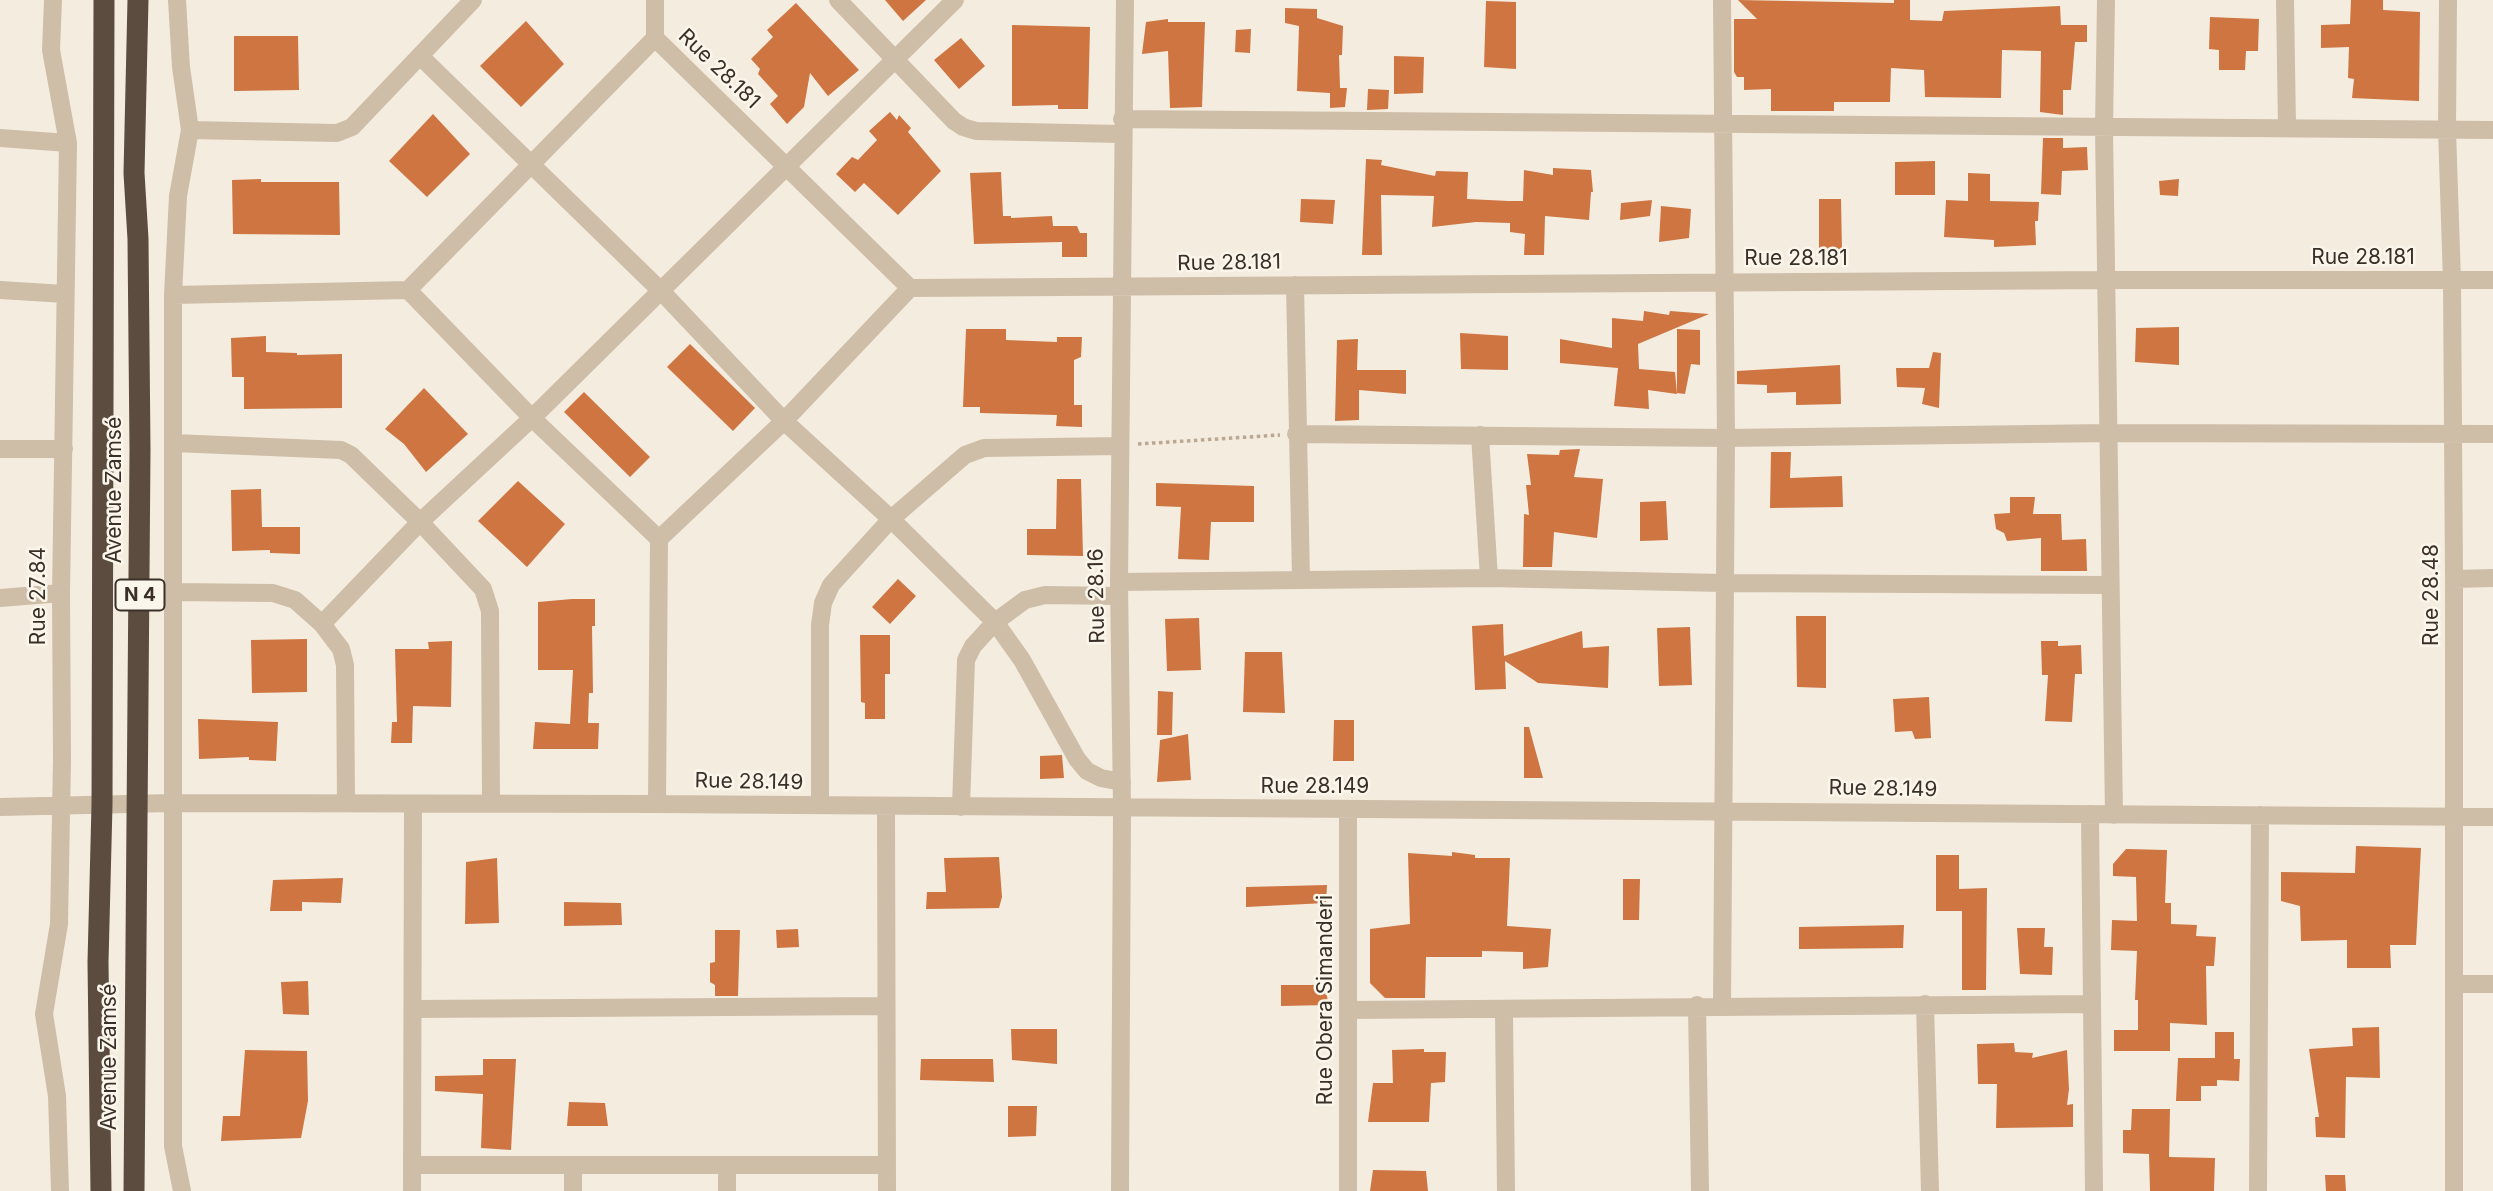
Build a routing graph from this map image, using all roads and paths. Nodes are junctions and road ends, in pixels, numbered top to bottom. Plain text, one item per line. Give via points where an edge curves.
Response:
1 (53, 0) edge
2 (104, 0) edge
3 (138, 0) edge
4 (177, 0) edge
5 (472, 0) edge
6 (655, 0) edge
7 (838, 0) edge
8 (955, 0) edge
9 (1125, 0) edge
10 (1722, 0) edge
11 (2106, 0) edge
12 (2285, 0) edge
13 (2448, 0) edge
14 (655, 38) junction
15 (421, 57) junction
16 (896, 61) junction
17 (1722, 125) junction
18 (1121, 126) junction
19 (2287, 126) junction
20 (2104, 129) junction
21 (190, 130) junction
22 (2447, 130) junction
23 (2493, 130) edge
24 (0, 138) edge
25 (68, 143) junction
26 (530, 165) junction
27 (785, 165) junction
28 (2106, 280) junction
29 (2452, 281) junction
30 (2493, 281) edge
31 (1726, 282) junction
32 (1295, 285) junction
33 (1121, 287) junction
34 (910, 288) junction
35 (0, 290) edge
36 (408, 290) junction
37 (661, 291) junction
38 (65, 294) junction
39 (173, 295) junction
40 (532, 418) junction
41 (784, 421) junction
42 (2109, 433) junction
43 (1296, 434) junction
44 (2454, 434) junction
45 (2493, 434) edge
46 (1480, 435) junction
47 (1726, 438) junction
48 (174, 443) junction
49 (1119, 446) junction
50 (0, 449) edge
51 (64, 449) junction
52 (891, 519) junction
53 (420, 522) junction
54 (659, 539) junction
55 (1489, 578) junction
56 (2493, 578) edge
57 (1301, 579) junction
58 (2454, 579) junction
59 (1723, 583) junction
60 (2109, 585) junction
61 (1119, 589) junction
62 (61, 593) junction
63 (173, 593) junction
64 (0, 598) edge
65 (995, 622) junction
66 (323, 624) junction
67 (1122, 782) junction
68 (172, 803) junction
69 (345, 803) junction
70 (491, 803) junction
71 (657, 803) junction
72 (413, 804) junction
73 (102, 805) junction
74 (138, 805) junction
75 (820, 805) junction
76 (0, 807) edge
77 (61, 807) junction
78 (886, 807) junction
79 (961, 807) junction
80 (1122, 809) junction
81 (1348, 809) junction
82 (1721, 810) junction
83 (2090, 814) junction
84 (2114, 815) junction
85 (2260, 815) junction
86 (2454, 817) junction
87 (2493, 817) edge
88 (2454, 984) junction
89 (2493, 984) edge
90 (1925, 1004) junction
91 (2091, 1004) junction
92 (1697, 1005) junction
93 (886, 1006) junction
94 (1721, 1007) junction
95 (414, 1009) junction
96 (1349, 1010) junction
97 (1504, 1011) junction
98 (573, 1165) junction
99 (727, 1165) junction
100 (887, 1165) junction
101 (413, 1166) junction
102 (60, 1191) edge
103 (101, 1191) edge
104 (134, 1191) edge
105 (182, 1191) edge
106 (412, 1191) edge
107 (573, 1191) edge
108 (727, 1191) edge
109 (887, 1191) edge
110 (1120, 1191) edge
111 (1348, 1191) edge
112 (1506, 1191) edge
113 (1700, 1191) edge
114 (1930, 1191) edge
115 (2094, 1191) edge
116 (2258, 1191) edge
117 (2454, 1191) edge

1 - 25 street, Rue 27.84 via 51,50
2 - 73 highway, Avenue Zamsé / N 4
3 - 74 highway, Avenue Zamsé / N 4 via 134,173 140,450
4 - 21 street
5 - 15 street
6 - 14 street
7 - 16 street
8 - 16 street
9 - 18 street, Rue 28.16
10 - 17 street
11 - 20 street
12 - 19 street
13 - 22 street, Rue 28.48
14 - 26 street, Rue 28.181
14 - 27 street, Rue 28.181
15 - 21 street via 364,117 337,133
15 - 26 street
16 - 18 street via 954,121 976,131
16 - 27 street
17 - 18 street
17 - 20 street
17 - 31 street
18 - 33 street, Rue 28.16
19 - 20 street
19 - 22 street
20 - 28 street
21 - 39 street via 178,196
22 - 23 street
22 - 29 street, Rue 28.48
24 - 25 street
25 - 38 street, Rue 27.84
26 - 36 street, Rue 28.181
26 - 37 street
27 - 34 street, Rue 28.181
27 - 37 street
28 - 29 street, Rue 28.181
28 - 31 street, Rue 28.181
28 - 42 street
29 - 30 street, Rue 28.181
29 - 44 street, Rue 28.48
31 - 32 street, Rue 28.181
31 - 47 street
32 - 33 street, Rue 28.181
32 - 43 street
33 - 34 street, Rue 28.181
33 - 49 street, Rue 28.16
34 - 41 street
35 - 38 street
36 - 39 street
36 - 40 street
37 - 40 street
37 - 41 street
38 - 51 street, Rue 27.84
39 - 48 street
40 - 53 street
40 - 54 street
41 - 52 street
41 - 54 street
42 - 44 street
42 - 47 street
42 - 60 street
43 - 46 street
43 - 49 path
43 - 57 street
44 - 45 street
44 - 58 street, Rue 28.48
46 - 47 street
46 - 55 street
47 - 59 street
48 - 53 street via 341,450
48 - 63 street
49 - 52 street via 984,448 965,455
49 - 61 street, Rue 28.16
50 - 51 street
51 - 62 street, Rue 27.84
52 - 65 street
52 - 75 street via 831,585 823,603
53 - 66 street
53 - 70 street via 488,599
54 - 71 street
55 - 57 street
55 - 59 street
56 - 58 street
57 - 61 street
58 - 86 street, Rue 28.48
59 - 60 street
59 - 82 street
60 - 84 street
61 - 65 street via 1025,600
61 - 67 street, Rue 28.16
62 - 64 street
62 - 77 street, Rue 27.84
63 - 66 street via 273,593 295,600
63 - 68 street
65 - 67 street via 1022,660 1077,759 1087,771
65 - 79 street via 966,660
66 - 69 street via 341,649 345,665
67 - 80 street, Rue 28.16
68 - 69 street, Rue 28.149
68 - 74 street, Rue 28.149
68 - 105 street via 173,1146
69 - 72 street, Rue 28.149
70 - 71 street, Rue 28.149
70 - 72 street, Rue 28.149
71 - 75 street, Rue 28.149
72 - 95 street
73 - 74 street, Rue 28.149
73 - 77 street, Rue 28.149
73 - 103 highway, Avenue Zamsé / N 4 via 98,962
74 - 104 highway, Avenue Zamsé / N 4
75 - 78 street, Rue 28.149
76 - 77 street, Rue 28.149
77 - 102 street, Rue 27.84 via 59,924 44,1014 57,1096
78 - 79 street, Rue 28.149
78 - 93 street
79 - 80 street, Rue 28.149
80 - 81 street, Rue 28.149
80 - 110 street, Rue 28.16
81 - 82 street, Rue 28.149
81 - 96 street, Rue Obera Simanderi
82 - 83 street, Rue 28.149
82 - 94 street
83 - 84 street, Rue 28.149
83 - 91 street
84 - 85 street, Rue 28.149
85 - 86 street, Rue 28.149
85 - 116 street
86 - 87 street, Rue 28.149
86 - 88 street, Rue 28.48
88 - 89 street
88 - 117 street, Rue 28.48
90 - 91 street
90 - 94 street
90 - 114 street
91 - 115 street
92 - 94 street
92 - 97 street
92 - 113 street
93 - 95 street
93 - 100 street
95 - 101 street
96 - 97 street
96 - 111 street, Rue Obera Simanderi
97 - 112 street
98 - 99 street
98 - 101 street
98 - 107 street
99 - 100 street
99 - 108 street
100 - 109 street
101 - 106 street

